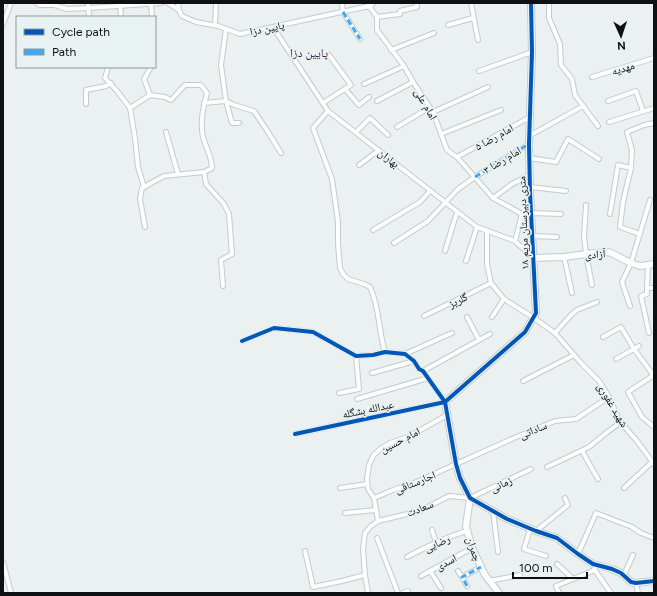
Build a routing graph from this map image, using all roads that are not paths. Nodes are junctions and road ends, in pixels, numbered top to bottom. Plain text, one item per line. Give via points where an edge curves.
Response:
1 (11, 3) edge
2 (37, 3) edge
3 (88, 3) edge
4 (151, 3) edge
5 (161, 3) edge
6 (168, 3) edge
7 (178, 3) edge
8 (216, 3) edge
9 (342, 3) edge
10 (416, 3) edge
11 (471, 3) edge
12 (531, 3) edge
13 (549, 3) edge
14 (371, 5) edge
15 (120, 6) junction
16 (89, 8) junction
17 (178, 10) junction
18 (343, 12) junction
19 (88, 16) edge
20 (121, 16) edge
21 (152, 16) edge
22 (377, 17) junction
23 (473, 18) junction
24 (3, 24) edge
25 (215, 25) junction
26 (448, 25) dead end
27 (273, 27) junction
28 (226, 29) junction
29 (434, 33) dead end
30 (360, 39) dead end
31 (478, 40) dead end
32 (391, 50) junction
33 (532, 52) junction
34 (329, 55) dead end
35 (654, 59) edge
36 (404, 66) junction
37 (108, 68) edge
38 (150, 68) edge
39 (480, 71) dead end
40 (592, 78) dead end
41 (413, 82) junction
42 (110, 83) junction
43 (364, 84) dead end
44 (488, 87) dead end
45 (345, 89) junction
46 (150, 95) junction
47 (369, 97) dead end
48 (226, 101) junction
49 (377, 101) dead end
50 (608, 101) dead end
51 (204, 103) junction
52 (323, 103) junction
53 (86, 104) dead end
54 (583, 106) junction
55 (130, 108) junction
56 (429, 108) junction
57 (654, 108) edge
58 (328, 110) junction
59 (501, 110) dead end
60 (643, 110) junction
61 (433, 112) junction
62 (530, 117) junction
63 (609, 122) dead end
64 (239, 123) dead end
65 (654, 124) edge
66 (598, 126) dead end
67 (397, 127) dead end
68 (166, 132) dead end
69 (356, 132) junction
70 (441, 134) junction
71 (388, 135) dead end
72 (529, 136) junction
73 (529, 144) junction
74 (379, 150) junction
75 (281, 152) dead end
76 (457, 157) junction
77 (529, 158) junction
78 (599, 159) dead end
79 (359, 165) dead end
80 (631, 168) junction
81 (204, 172) junction
82 (178, 174) junction
83 (530, 175) junction
84 (475, 177) junction
85 (144, 187) junction
86 (530, 187) junction
87 (430, 190) junction
88 (566, 191) dead end
89 (492, 197) junction
90 (650, 200) dead end
91 (446, 202) junction
92 (586, 205) dead end
93 (457, 212) junction
94 (531, 213) junction
95 (561, 214) dead end
96 (610, 214) dead end
97 (145, 227) dead end
98 (477, 227) junction
99 (373, 230) dead end
100 (487, 232) junction
101 (640, 234) junction
102 (532, 236) junction
103 (557, 236) dead end
104 (515, 242) junction
105 (394, 243) dead end
106 (445, 251) dead end
107 (586, 254) junction
108 (564, 257) junction
109 (533, 258) junction
110 (466, 261) dead end
111 (631, 263) junction
112 (651, 265) edge
113 (491, 283) junction
114 (592, 285) dead end
115 (223, 286) dead end
116 (647, 288) junction
117 (654, 288) edge
118 (572, 293) dead end
119 (504, 299) junction
120 (597, 302) dead end
121 (630, 306) dead end
122 (424, 316) dead end
123 (468, 317) dead end
124 (492, 317) dead end
125 (534, 318) junction
126 (452, 333) dead end
127 (555, 333) junction
128 (649, 333) dead end
129 (490, 334) dead end
130 (603, 336) dead end
131 (479, 340) junction
132 (242, 341) dead end
133 (638, 346) dead end
134 (634, 348) junction
135 (385, 352) junction
136 (405, 354) junction
137 (574, 355) junction
138 (356, 356) junction
139 (616, 359) dead end
140 (414, 361) junction
141 (423, 371) junction
142 (372, 373) dead end
143 (654, 376) edge
144 (428, 378) junction
145 (523, 381) dead end
146 (339, 393) dead end
147 (608, 397) junction
148 (357, 399) dead end
149 (445, 402) junction
150 (446, 415) junction
151 (621, 422) junction
152 (654, 427) edge
153 (295, 434) dead end
154 (582, 451) junction
155 (653, 462) edge
156 (456, 464) junction
157 (547, 467) dead end
158 (532, 469) dead end
159 (598, 479) dead end
160 (367, 484) junction
161 (340, 488) dead end
162 (624, 488) dead end
163 (374, 498) junction
164 (470, 498) junction
165 (565, 498) dead end
166 (376, 510) junction
167 (493, 511) junction
168 (345, 513) dead end
169 (378, 522) junction
170 (432, 530) dead end
171 (533, 530) junction
172 (467, 531) junction
173 (377, 538) dead end
174 (654, 538) edge
175 (436, 542) junction
176 (472, 548) junction
177 (305, 550) dead end
178 (498, 552) dead end
179 (578, 554) junction
180 (633, 555) dead end
181 (546, 556) dead end
182 (407, 557) dead end
183 (3, 562) edge
184 (591, 563) junction
185 (557, 564) dead end
186 (481, 567) junction
187 (595, 570) junction
188 (430, 571) junction
189 (458, 571) dead end
190 (365, 575) junction
191 (520, 575) dead end
192 (624, 575) junction
193 (421, 576) dead end
194 (462, 577) junction
195 (573, 579) junction
196 (490, 581) junction
197 (654, 581) edge
198 (636, 583) junction
199 (467, 586) dead end
200 (441, 588) dead end
201 (408, 591) dead end
202 (11, 593) edge
203 (368, 593) edge
204 (398, 593) edge
205 (402, 593) edge
206 (499, 593) edge
207 (559, 593) edge
208 (611, 593) edge
209 (638, 593) edge

1 - 24 street
2 - 16 street via 67,9
3 - 16 street
4 - 5 street
4 - 15 street
4 - 21 street
6 - 17 street, پایین دزا
7 - 17 street
8 - 25 street
9 - 18 street
10 - 22 street via 417,7 400,14
11 - 23 street
12 - 33 street, ۱۸ متری دبیرستان مریم
13 - 54 street via 550,18 560,44 561,65 572,79 575,95
14 - 18 street, پایین دزا
14 - 22 street, امام علی
15 - 16 street
15 - 20 street
16 - 19 street
17 - 25 street, پایین دزا via 182,16 196,22
18 - 27 street, پایین دزا
18 - 30 street
22 - 32 street, امام علی via 377,30
23 - 26 street
23 - 31 street
25 - 28 street, پایین دزا
27 - 28 street, پایین دزا via 240,34
27 - 52 street, بهاران
28 - 48 street via 221,65
29 - 32 street
32 - 36 street, امام علی
33 - 39 street
33 - 62 street, ۱۸ متری دبیرستان مریم
34 - 45 street via 351,85
35 - 40 street, مهدیه
36 - 41 street, امام علی
36 - 43 street
37 - 42 street via 105,78
38 - 46 street via 144,79
41 - 49 street
41 - 56 street, امام علی
42 - 53 street via 86,90
42 - 55 street
44 - 61 street
45 - 47 street via 359,105
45 - 52 street
46 - 51 street via 171,100 185,85 201,85 207,93
46 - 55 street
48 - 51 street
48 - 64 street via 232,123
48 - 75 street via 254,111
50 - 60 street via 636,91
51 - 81 street via 201,120 212,162 212,168
52 - 58 street, بهاران
54 - 66 street
54 - 72 street
55 - 85 street via 138,167
56 - 61 street, امام علی
56 - 67 street
57 - 60 street
58 - 69 street, بهاران
58 - 135 street via 313,128 332,179 338,222 340,268 348,279 370,287 377,304 381,341
59 - 70 street
60 - 63 street
61 - 70 street, امام علی
62 - 72 street, ۱۸ متری دبیرستان مریم
62 - 76 street, امام رضا ۵
65 - 80 street via 627,132 632,150
68 - 82 street
69 - 71 street via 370,118
69 - 74 street, بهاران
70 - 76 street, امام علی via 447,150
72 - 73 street, ۱۸ متری دبیرستان مریم
73 - 77 street, ۱۸ متری دبیرستان مریم
73 - 84 street, امام رضا ۳
74 - 79 street
74 - 87 street, بهاران
76 - 84 street, امام علی
77 - 78 street via 556,162 568,139
77 - 83 street, ۱۸ متری دبیرستان مریم
80 - 96 street via 618,165
80 - 101 street via 620,227
81 - 82 street
81 - 115 street via 206,184 224,204 229,214 232,254 221,260
82 - 85 street via 164,176
83 - 86 street, ۱۸ متری دبیرستان مریم
83 - 89 street
84 - 89 street, امام علی
84 - 91 street, امام رضا ۳ via 458,189
85 - 97 street via 140,200
86 - 88 street
86 - 94 street, ۱۸ متری دبیرستان مریم
87 - 91 street, بهاران
87 - 99 street via 420,202
89 - 104 street, امام علی via 522,214
90 - 101 street
91 - 93 street, بهاران
91 - 105 street, امام رضا ۳ via 428,222
92 - 107 street
93 - 98 street, بهاران
93 - 106 street
94 - 95 street
94 - 102 street, ۱۸ متری دبیرستان مریم
98 - 100 street, بهاران
98 - 110 street
100 - 104 street, بهاران
100 - 113 street via 487,264
101 - 111 street
102 - 103 street
102 - 109 street, ۱۸ متری دبیرستان مریم
104 - 109 street, بهاران
107 - 108 street, آزادی
107 - 111 street, آزادی via 609,252
107 - 114 street
108 - 109 street, آزادی
108 - 118 street
109 - 125 street, ۱۸ متری دبیرستان مریم via 536,313
111 - 112 street, آزادی via 640,266
111 - 121 street via 622,282
112 - 116 street
113 - 119 street, شهید غفوری
113 - 122 street, گلریز
116 - 117 street
116 - 128 street via 647,294 641,296
119 - 124 street
119 - 125 street, شهید غفوری
120 - 127 street via 570,315
123 - 131 street
125 - 127 street, شهید غفوری
125 - 149 street via 525,332
126 - 136 street
127 - 137 street, شهید غفوری
129 - 131 street
130 - 134 street via 621,327
131 - 141 street
132 - 138 street via 274,328 313,332
133 - 134 street
134 - 139 street
134 - 143 street
135 - 136 street
135 - 138 street
136 - 140 street
137 - 145 street
137 - 147 street, شهید غفوری via 599,381
138 - 146 street via 359,389
140 - 141 street
140 - 142 street
141 - 144 street
143 - 152 street via 628,392 642,417
144 - 148 street
144 - 149 street
147 - 151 street, شهید غفوری
147 - 156 street, ساداتی via 576,419 555,421
149 - 150 street
149 - 153 street, عبدالله بشگله
150 - 156 street
150 - 160 street, امام حسین via 408,437 380,449 369,465
151 - 154 street
151 - 155 street, شهید غفوری
154 - 157 street
154 - 159 street
155 - 162 street
156 - 163 street, اجارستاقی
156 - 164 street
158 - 164 street, زمانی
160 - 161 street
160 - 163 street
163 - 166 street
164 - 167 street
164 - 169 street, سعادت via 449,496 420,510
164 - 172 street, چمران
165 - 171 street via 568,505
166 - 168 street
166 - 169 street
167 - 171 street
167 - 178 street
169 - 190 street, سعادت via 365,533
170 - 175 street
171 - 179 street via 557,538
171 - 181 street via 524,549
172 - 175 street, رضایی
172 - 176 street, چمران
173 - 204 street
174 - 179 street via 596,514
175 - 182 street, رضایی
176 - 186 street, چمران
176 - 188 street, اسدی
177 - 190 street via 313,587
179 - 184 street
180 - 192 street
183 - 202 street
184 - 187 street
184 - 192 street
185 - 195 street
186 - 194 street
186 - 196 street, چمران
187 - 195 street
187 - 208 street
188 - 193 street, اسدی
188 - 200 street
189 - 194 street
190 - 203 street
191 - 196 street
192 - 198 street
194 - 199 street
195 - 207 street via 556,586
196 - 206 street, چمران
197 - 198 street
198 - 209 street
201 - 205 street

